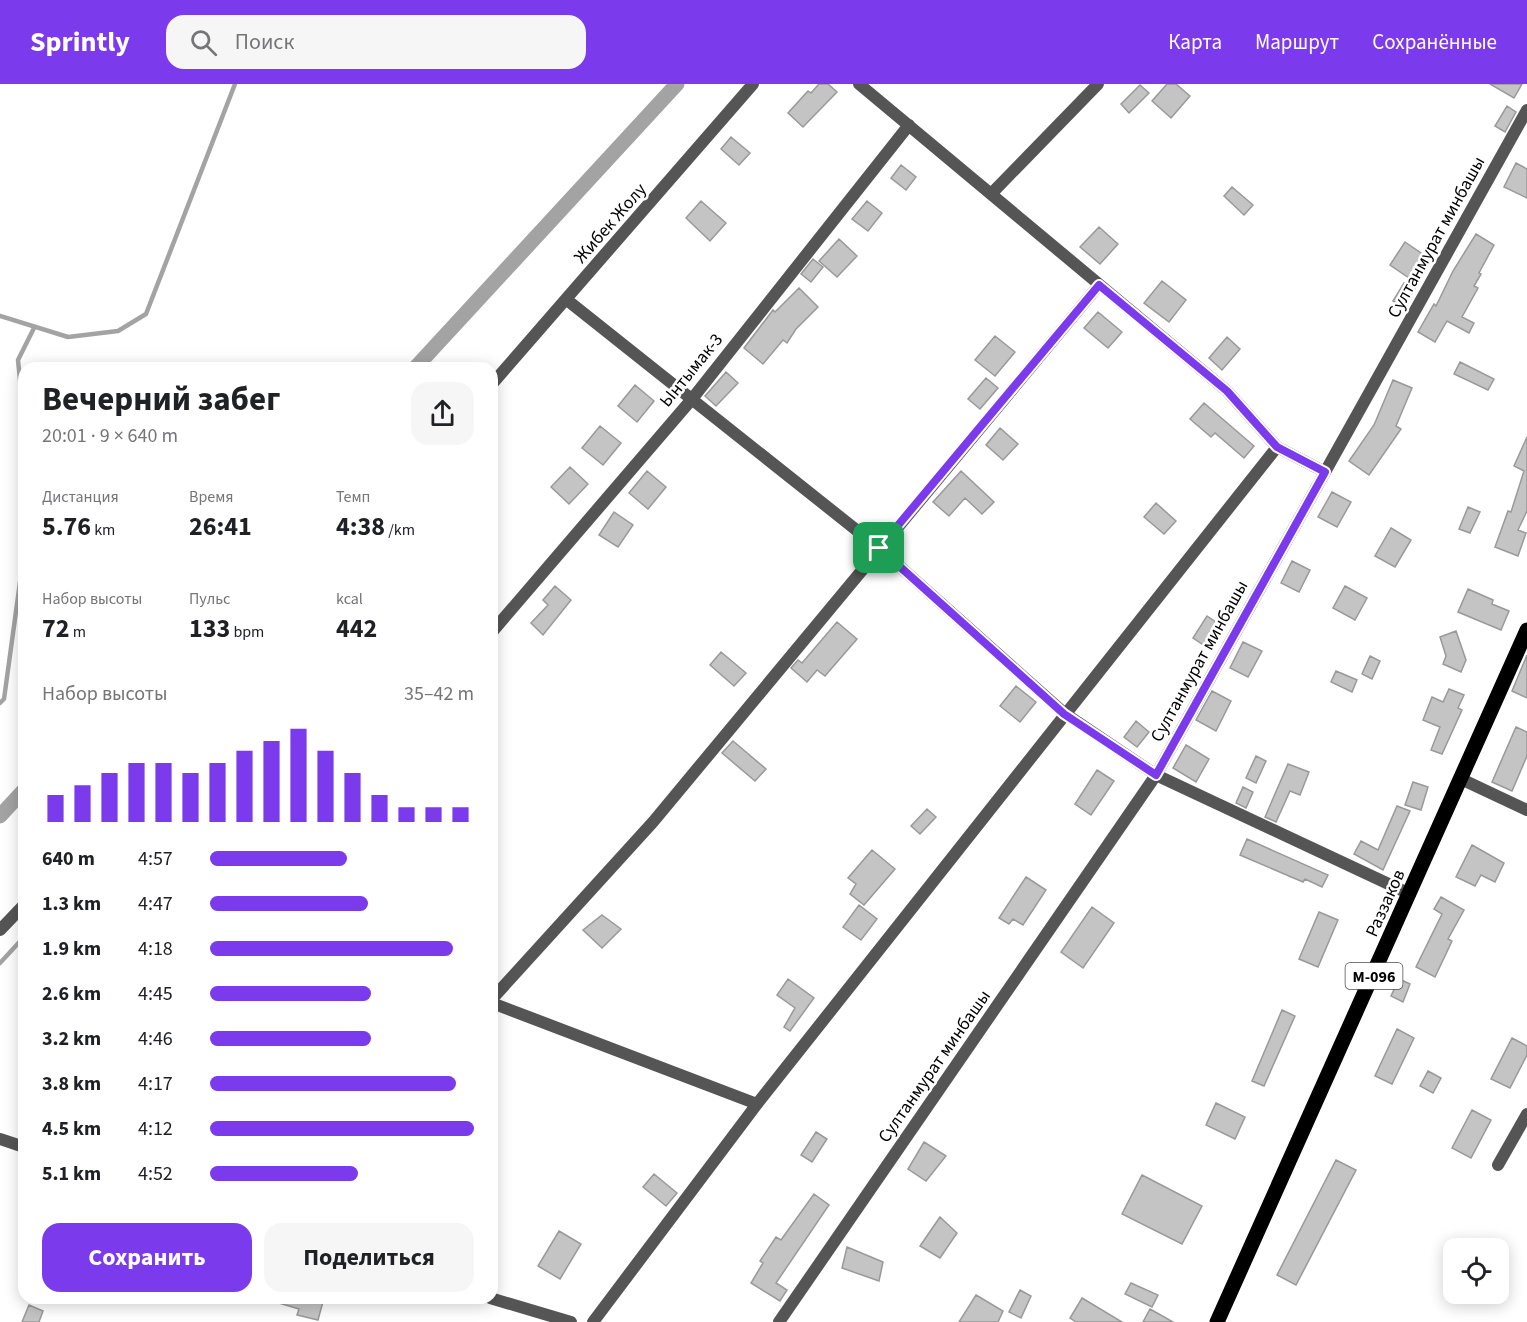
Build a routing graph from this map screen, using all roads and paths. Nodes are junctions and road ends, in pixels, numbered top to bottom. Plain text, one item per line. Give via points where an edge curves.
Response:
1 (753, 84) edge
2 (859, 84) edge
3 (1098, 84) edge
4 (1527, 110) edge
5 (909, 125) junction
6 (992, 193) junction
7 (1099, 285) junction
8 (567, 300) junction
9 (498, 377) edge
10 (692, 399) junction
11 (1277, 447) junction
12 (1325, 472) junction
13 (879, 548) junction
14 (498, 625) edge
15 (1527, 630) edge
16 (1064, 714) junction
17 (1156, 775) junction
18 (1461, 780) junction
19 (1527, 810) edge
20 (1410, 894) junction
21 (18, 911) edge
22 (0, 930) edge
23 (498, 994) edge
24 (498, 1003) edge
25 (757, 1104) junction
26 (1527, 1114) edge
27 (0, 1138) edge
28 (18, 1145) edge
29 (1498, 1165) dead end
30 (498, 1300) edge
31 (571, 1322) edge
32 (593, 1322) edge
33 (779, 1322) edge
34 (1217, 1322) edge

1 - 8 street, Жибек Жолу
2 - 5 street
3 - 6 street
4 - 12 street, Султанмурат минбашы
5 - 6 street
5 - 10 street, Ынтымак-3
6 - 7 street
7 - 11 street via 1227,391
7 - 13 street
8 - 9 street, Жибек Жолу
8 - 10 street
10 - 13 street
10 - 14 street, Ынтымак-3
11 - 12 street
11 - 16 street
12 - 17 street, Султанмурат минбашы
13 - 16 street
13 - 23 street via 653,822
15 - 18 main road, Раззаков / М-096
16 - 17 street
16 - 25 street
17 - 20 street
17 - 33 street, Султанмурат минбашы
18 - 19 street
18 - 20 main road, Раззаков / М-096
20 - 34 main road, Раззаков / М-096
21 - 22 street
24 - 25 street
25 - 32 street
26 - 29 street
27 - 28 street
30 - 31 street

